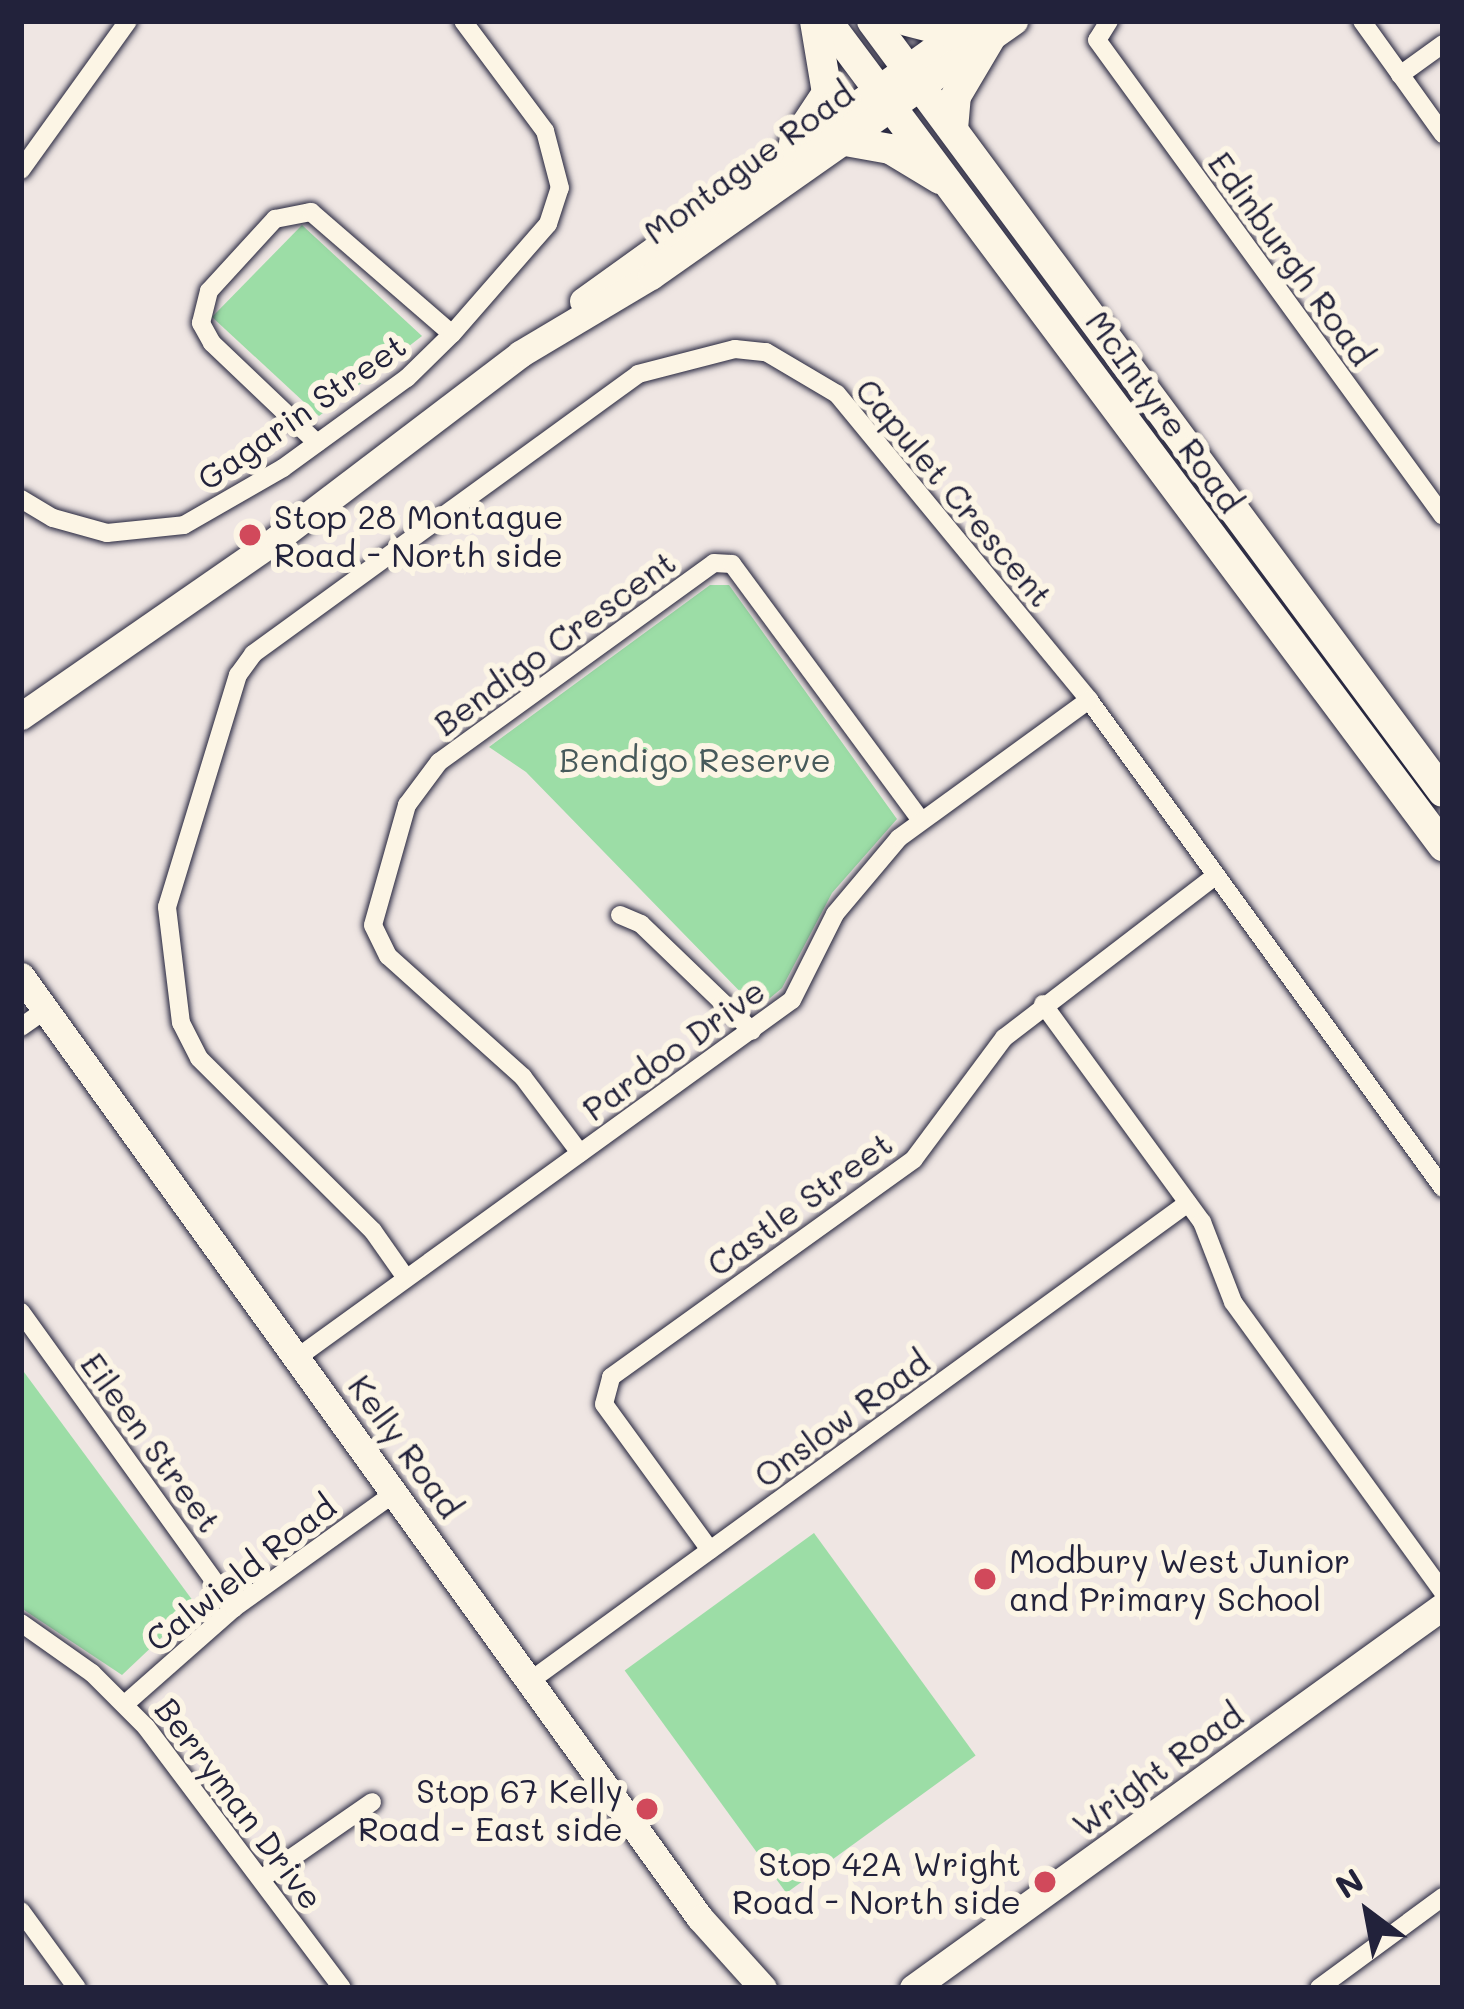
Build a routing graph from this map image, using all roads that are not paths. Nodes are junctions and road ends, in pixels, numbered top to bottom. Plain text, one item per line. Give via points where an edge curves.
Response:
1 (128, 21) edge
2 (463, 21) edge
3 (815, 21) edge
4 (827, 21) edge
5 (872, 21) edge
6 (907, 21) edge
7 (1362, 21) edge
8 (1103, 27) edge
9 (982, 28) edge
10 (1443, 44) edge
11 (912, 74) junction
12 (1400, 75) junction
13 (883, 94) junction
14 (953, 129) junction
15 (1443, 134) edge
16 (841, 140) junction
17 (794, 142) junction
18 (21, 170) edge
19 (960, 193) junction
20 (452, 334) junction
21 (520, 354) junction
22 (317, 443) junction
23 (21, 499) edge
24 (1443, 515) edge
25 (65, 690) junction
26 (1089, 700) junction
27 (21, 716) edge
28 (21, 729) edge
29 (1443, 792) edge
30 (919, 818) junction
31 (1443, 846) edge
32 (1215, 876) junction
33 (620, 914) dead end
34 (21, 976) edge
35 (1043, 1004) junction
36 (45, 1010) junction
37 (21, 1027) edge
38 (752, 1031) junction
39 (580, 1154) junction
40 (1443, 1187) edge
41 (1188, 1203) junction
42 (406, 1279) junction
43 (21, 1312) edge
44 (298, 1357) junction
45 (395, 1492) junction
46 (710, 1550) junction
47 (1443, 1592) edge
48 (1443, 1606) edge
49 (234, 1608) junction
50 (21, 1623) edge
51 (1443, 1624) edge
52 (530, 1681) junction
53 (125, 1704) junction
54 (372, 1802) dead end
55 (261, 1879) junction
56 (1443, 1897) edge
57 (21, 1911) edge
58 (734, 1957) junction
59 (77, 1988) edge
60 (342, 1988) edge
61 (748, 1988) edge
62 (763, 1988) edge
63 (914, 1988) edge
64 (944, 1988) edge
65 (1319, 1988) edge

1 - 18 street
2 - 20 street, Gagarin Street via 545,131 560,188 542,232
3 - 17 main road via 827,93
4 - 13 main road, McIntyre Road
5 - 11 main road, McIntyre Road
6 - 9 main road
7 - 12 street
8 - 24 street, Edinburgh Road
9 - 11 main road, Montague Road
9 - 14 main road via 956,96
10 - 12 street
11 - 13 main road, Montague Road
11 - 14 main road, McIntyre Road
12 - 15 street
13 - 16 main road, Montague Road
13 - 17 main road, Montague Road
13 - 19 main road, McIntyre Road
14 - 29 main road, McIntyre Road
16 - 19 main road via 890,149
16 - 21 main road, Montague Road via 651,276
17 - 21 main road, Montague Road
19 - 31 main road, McIntyre Road
20 - 22 street, Gagarin Street
20 - 22 street via 311,212 275,220 209,291 201,323
21 - 25 main road, Montague Road
22 - 23 street, Gagarin Street via 214,512 159,532 89,530
25 - 27 main road, Montague Road
25 - 28 main road, Montague Road
26 - 30 street, Pardoo Drive
26 - 32 street, Capulet Crescent
26 - 42 street, Capulet Crescent via 837,394 766,352 735,349 638,374 253,654 238,675 166,907 181,1023 199,1058 373,1232
30 - 38 street, Pardoo Drive via 835,914 791,1000
30 - 39 street, Bendigo Crescent via 732,564 714,563 439,762 407,805 374,925 388,956 523,1077
32 - 35 street, Castle Street
32 - 40 street, Capulet Crescent
33 - 38 street via 641,924
34 - 36 main road, Kelly Road
35 - 41 street
35 - 46 street, Castle Street via 951,1100 914,1159 611,1377 604,1404
36 - 37 street
36 - 44 main road, Kelly Road
38 - 39 street, Pardoo Drive
39 - 42 street, Pardoo Drive
41 - 46 street, Onslow Road
41 - 47 street via 1233,1303
42 - 44 street, Pardoo Drive
43 - 49 street, Eileen Street
44 - 45 main road, Kelly Road
45 - 49 street, Calwield Road
45 - 52 main road, Kelly Road
46 - 52 street, Onslow Road
48 - 63 main road, Wright Road
49 - 53 street, Calwield Road
50 - 53 street, Berryman Drive
51 - 64 main road, Wright Road
52 - 58 main road, Kelly Road
53 - 55 street, Berryman Drive
54 - 55 street
55 - 60 street, Berryman Drive
56 - 65 street
57 - 59 street
58 - 61 main road, Kelly Road
58 - 62 main road, Kelly Road

